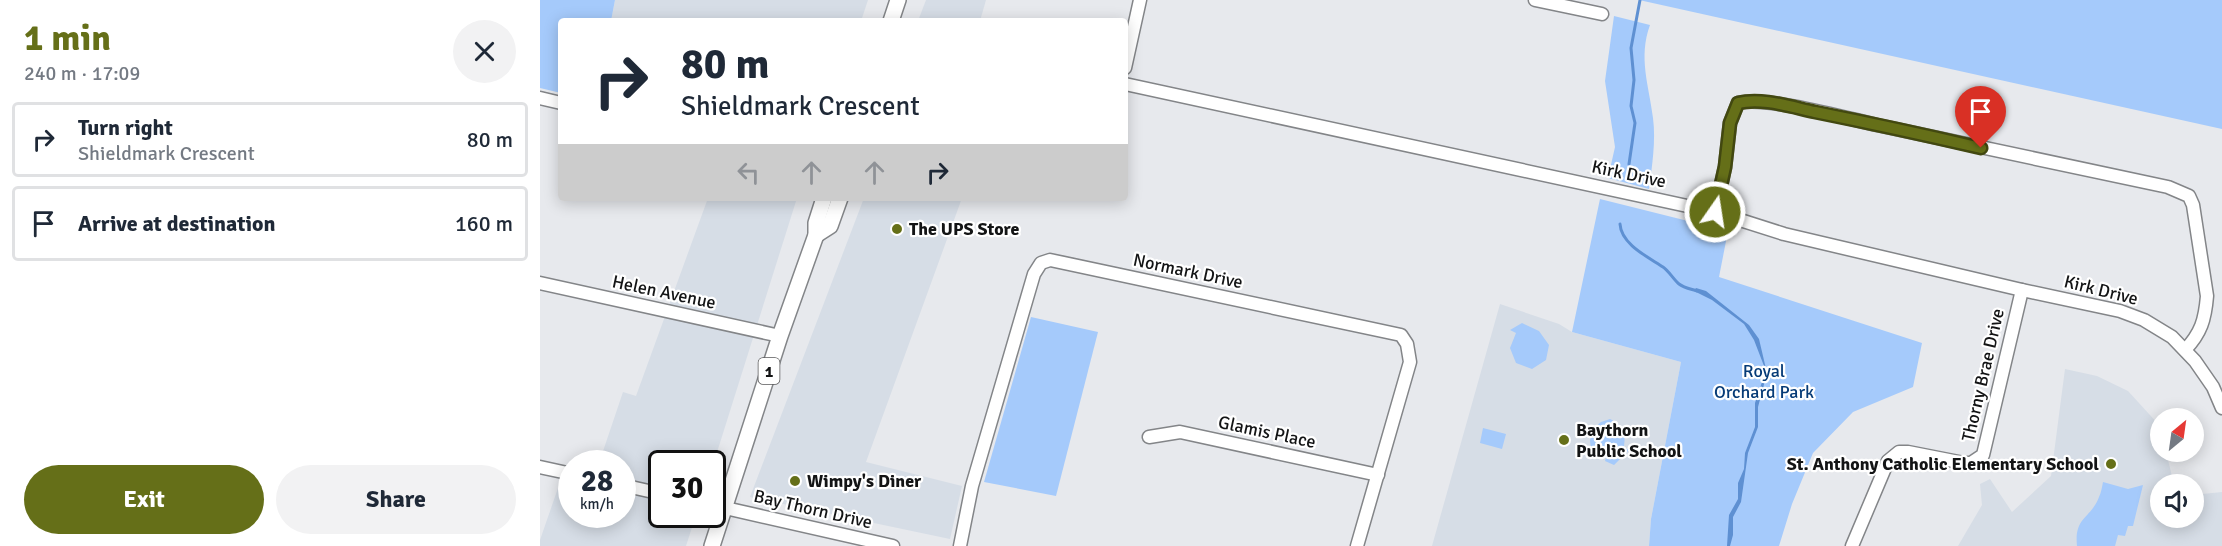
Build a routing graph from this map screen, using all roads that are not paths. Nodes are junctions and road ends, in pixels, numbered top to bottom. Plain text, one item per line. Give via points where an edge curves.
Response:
1 (898, 0) edge
2 (1140, 0) edge
3 (1535, 0) edge
4 (1602, 14) dead end
5 (892, 18) edge
6 (1128, 54) edge
7 (1128, 85) edge
8 (540, 98) edge
9 (558, 102) edge
10 (823, 201) edge
11 (839, 201) edge
12 (1715, 212) junction
13 (816, 235) junction
14 (540, 283) edge
15 (2022, 290) junction
16 (780, 336) junction
17 (2185, 350) junction
18 (2222, 408) edge
19 (1149, 437) dead end
20 (540, 467) edge
21 (558, 471) edge
22 (1378, 475) junction
23 (726, 487) edge
24 (726, 509) edge
25 (715, 528) edge
26 (712, 546) edge
27 (893, 546) edge
28 (960, 546) edge
29 (1357, 546) edge
30 (1852, 546) edge

1 - 5 main road
2 - 6 street
3 - 4 street
7 - 12 street, Kirk Drive
8 - 9 street
10 - 13 main road, 1
11 - 13 main road, 1 via 830,226
12 - 15 street, Kirk Drive via 1784,234
12 - 17 street via 1730,123 1738,103 1746,101 2168,187 2189,196 2193,205 2207,296 2198,336
13 - 16 main road, 1
14 - 16 street, Helen Avenue
15 - 17 street, Kirk Drive via 2120,311 2160,329
15 - 30 street, Thorny Brae Drive via 1983,455 1964,464 1908,452 1894,454
16 - 23 main road, 1
17 - 18 street, Kirk Drive via 2205,374
19 - 22 street, Glamis Place via 1180,432
20 - 21 street
22 - 28 street, Normark Drive via 1410,362 1401,335 1050,260 1041,263 1034,274 972,486
22 - 29 street, Normark Drive
24 - 27 street, Bay Thorn Drive
25 - 26 main road, 1

